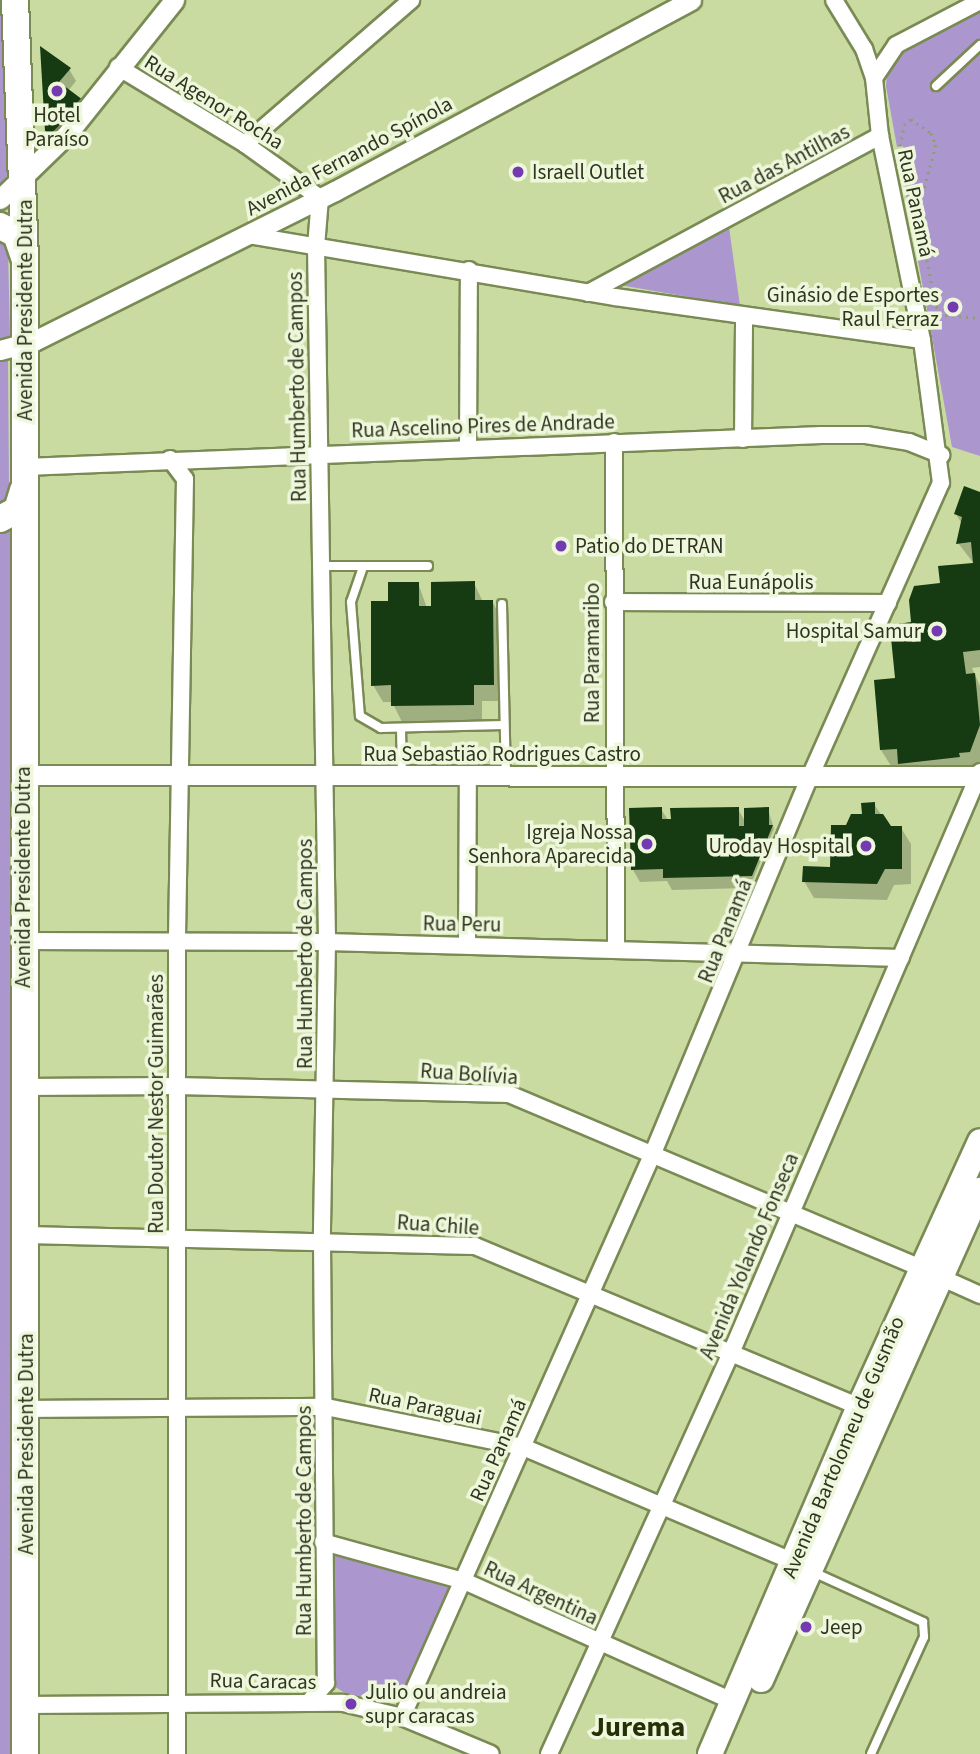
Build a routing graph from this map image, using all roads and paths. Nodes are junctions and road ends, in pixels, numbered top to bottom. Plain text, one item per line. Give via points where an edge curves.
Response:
1 (15, 0) edge
2 (174, 0) edge
3 (411, 0) edge
4 (691, 0) edge
5 (834, 0) edge
6 (980, 1) edge
7 (979, 47) edge
8 (118, 67) junction
9 (874, 78) junction
10 (936, 86) dead end
11 (19, 129) junction
12 (880, 136) junction
13 (245, 144) junction
14 (900, 146) dead end
15 (49, 153) junction
16 (25, 178) junction
17 (320, 198) junction
18 (0, 199) edge
19 (0, 226) edge
20 (248, 235) junction
21 (316, 247) junction
22 (25, 262) junction
23 (469, 270) junction
24 (612, 280) junction
25 (588, 293) junction
26 (615, 297) junction
27 (744, 316) junction
28 (980, 318) edge
29 (922, 340) junction
30 (12, 347) edge
31 (743, 439) junction
32 (614, 442) junction
33 (468, 447) junction
34 (320, 454) junction
35 (941, 455) junction
36 (170, 459) junction
37 (25, 474) junction
38 (0, 519) edge
39 (321, 566) junction
40 (428, 566) dead end
41 (363, 567) junction
42 (613, 602) junction
43 (888, 603) junction
44 (502, 604) dead end
45 (503, 725) junction
46 (401, 728) junction
47 (23, 775) junction
48 (324, 775) junction
49 (979, 775) edge
50 (402, 776) junction
51 (468, 776) junction
52 (506, 776) junction
53 (183, 777) junction
54 (613, 778) junction
55 (809, 779) junction
56 (22, 942) junction
57 (327, 942) junction
58 (177, 943) junction
59 (467, 945) junction
60 (616, 948) junction
61 (740, 952) junction
62 (901, 958) junction
63 (177, 1086) junction
64 (23, 1087) junction
65 (327, 1089) junction
66 (980, 1141) edge
67 (653, 1153) junction
68 (980, 1190) edge
69 (790, 1210) junction
70 (25, 1235) junction
71 (177, 1241) junction
72 (323, 1242) junction
73 (930, 1272) junction
74 (590, 1293) junction
75 (980, 1295) edge
76 (731, 1353) junction
77 (326, 1407) junction
78 (859, 1407) junction
79 (26, 1409) junction
80 (177, 1409) junction
81 (523, 1447) junction
82 (662, 1504) junction
83 (323, 1542) junction
84 (801, 1566) junction
85 (464, 1581) junction
86 (600, 1643) junction
87 (326, 1683) junction
88 (178, 1701) junction
89 (309, 1702) junction
90 (734, 1702) junction
91 (343, 1703) junction
92 (25, 1705) junction
93 (402, 1717) junction
94 (25, 1754) edge
95 (177, 1754) edge
96 (491, 1754) edge
97 (549, 1754) edge
98 (710, 1754) edge
99 (728, 1754) edge
100 (871, 1754) edge

1 - 11 highway, Avenida Presidente Dutra
2 - 8 street
3 - 13 street
4 - 17 street, Avenida Fernando Spínola
5 - 9 street, Rua das Antilhas via 864,49
6 - 9 street via 895,45
7 - 10 lane
8 - 13 street, Rua Agenor Rocha
8 - 15 street
9 - 12 street, Rua das Antilhas
11 - 15 street
11 - 16 highway, Avenida Presidente Dutra
12 - 24 street, Rua das Antilhas
12 - 29 street, Rua Panamá
13 - 17 street, Rua Agenor Rocha
14 - 28 path via 904,125 911,119 931,133 936,145 918,212 936,306 945,315
15 - 16 street
16 - 18 street
16 - 22 highway, Avenida Presidente Dutra
17 - 20 street, Avenida Fernando Spínola
17 - 21 street, Rua Humberto de Campos
19 - 22 highway via 16,234
20 - 21 street
20 - 30 street, Avenida Fernando Spínola
21 - 23 street
21 - 34 street, Rua Humberto de Campos
22 - 30 highway, Avenida Presidente Dutra
23 - 25 street
23 - 33 street
24 - 25 street, Rua das Antilhas
24 - 26 street
25 - 26 street
26 - 27 street
27 - 29 street
27 - 31 street
29 - 35 street, Rua Panamá
30 - 37 highway, Avenida Presidente Dutra
31 - 32 street, Rua Ascelino Pires de Andrade
31 - 35 street, Rua Ascelino Pires de Andrade via 866,435 909,442
32 - 33 street, Rua Ascelino Pires de Andrade
32 - 42 street, Rua Paramaribo
33 - 34 street, Rua Ascelino Pires de Andrade
34 - 36 street, Rua Ascelino Pires de Andrade
34 - 39 street, Rua Humberto de Campos
35 - 43 street, Rua Panamá via 936,501
36 - 37 street, Rua Ascelino Pires de Andrade
36 - 53 street, Rua Doutor Nestor Guimarães via 185,479
37 - 38 highway via 17,510
37 - 47 highway, Avenida Presidente Dutra
39 - 41 lane
39 - 48 street, Rua Humberto de Campos
40 - 41 lane
41 - 46 lane via 351,602 360,716 381,729
42 - 43 street, Rua Eunápolis
42 - 54 street, Rua Paramaribo
43 - 55 street, Rua Panamá
44 - 45 lane
45 - 46 lane
45 - 52 lane
46 - 50 lane
47 - 53 street, Rua Sebastião Rodrigues Castro
47 - 56 highway, Avenida Presidente Dutra
48 - 50 street, Rua Sebastião Rodrigues Castro
48 - 53 street, Rua Sebastião Rodrigues Castro
48 - 57 street, Rua Humberto de Campos
49 - 55 street, Rua Sebastião Rodrigues Castro
49 - 62 street, Avenida Yolando Fonseca
50 - 51 street, Rua Sebastião Rodrigues Castro
51 - 52 street, Rua Sebastião Rodrigues Castro
51 - 59 street
52 - 54 street, Rua Sebastião Rodrigues Castro
53 - 58 street, Rua Doutor Nestor Guimarães
54 - 55 street, Rua Sebastião Rodrigues Castro
54 - 60 street, Rua Paramaribo
55 - 61 street, Rua Panamá
56 - 58 street, Rua Peru
56 - 64 highway, Avenida Presidente Dutra
57 - 58 street, Rua Peru
57 - 59 street, Rua Peru
57 - 65 street, Rua Humberto de Campos
58 - 63 street, Rua Doutor Nestor Guimarães
59 - 60 street, Rua Peru
60 - 61 street, Rua Peru
61 - 62 street, Rua Peru
61 - 67 street, Rua Panamá
62 - 69 street, Avenida Yolando Fonseca
63 - 64 street, Rua Bolívia
63 - 65 street, Rua Bolívia
63 - 71 street, Rua Doutor Nestor Guimarães
64 - 70 highway, Avenida Presidente Dutra
65 - 67 street, Rua Bolívia via 509,1094
65 - 72 street, Rua Humberto de Campos
66 - 73 main road, Avenida Bartolomeu de Gusmão
67 - 69 street, Rua Bolívia
67 - 74 street, Rua Panamá
68 - 73 main road, Avenida Bartolomeu de Gusmão
69 - 73 street, Rua Bolívia
69 - 76 street, Avenida Yolando Fonseca
70 - 71 street, Rua Chile
70 - 79 highway, Avenida Presidente Dutra
71 - 72 street, Rua Chile
71 - 80 street, Rua Doutor Nestor Guimarães
72 - 74 street, Rua Chile via 475,1246
72 - 77 street, Rua Humberto de Campos
73 - 75 street, Rua Bolívia
73 - 78 main road, Avenida Bartolomeu de Gusmão
73 - 84 main road, Avenida Bartolomeu de Gusmão
74 - 76 street, Rua Chile
74 - 81 street, Rua Panamá
76 - 78 street, Rua Chile
76 - 82 street, Avenida Yolando Fonseca
77 - 80 street, Rua Paraguai
77 - 81 street, Rua Paraguai
77 - 83 street, Rua Humberto de Campos
78 - 84 main road, Avenida Bartolomeu de Gusmão
79 - 80 street, Rua Paraguai
79 - 92 highway, Avenida Presidente Dutra
80 - 88 street, Rua Doutor Nestor Guimarães
81 - 82 street, Rua Paraguai
81 - 85 street, Rua Panamá
82 - 84 street, Rua Paraguai
82 - 86 street, Avenida Yolando Fonseca
83 - 85 street, Rua Argentina
83 - 87 street, Rua Humberto de Campos
84 - 90 main road, Avenida Bartolomeu de Gusmão
84 - 99 main road, Avenida Bartolomeu de Gusmão
84 - 100 lane via 923,1622 924,1637
85 - 86 street, Rua Argentina
85 - 93 street, Rua Panamá
86 - 90 street, Rua Argentina
86 - 97 street, Avenida Yolando Fonseca
87 - 89 street
87 - 91 street
88 - 89 street, Rua Caracas
88 - 92 street, Rua Caracas
88 - 95 street, Rua Doutor Nestor Guimarães
89 - 91 street, Rua Caracas
90 - 98 main road, Avenida Bartolomeu de Gusmão
91 - 93 street, Rua Caracas
92 - 94 highway, Avenida Presidente Dutra
93 - 96 street, Rua Caracas

